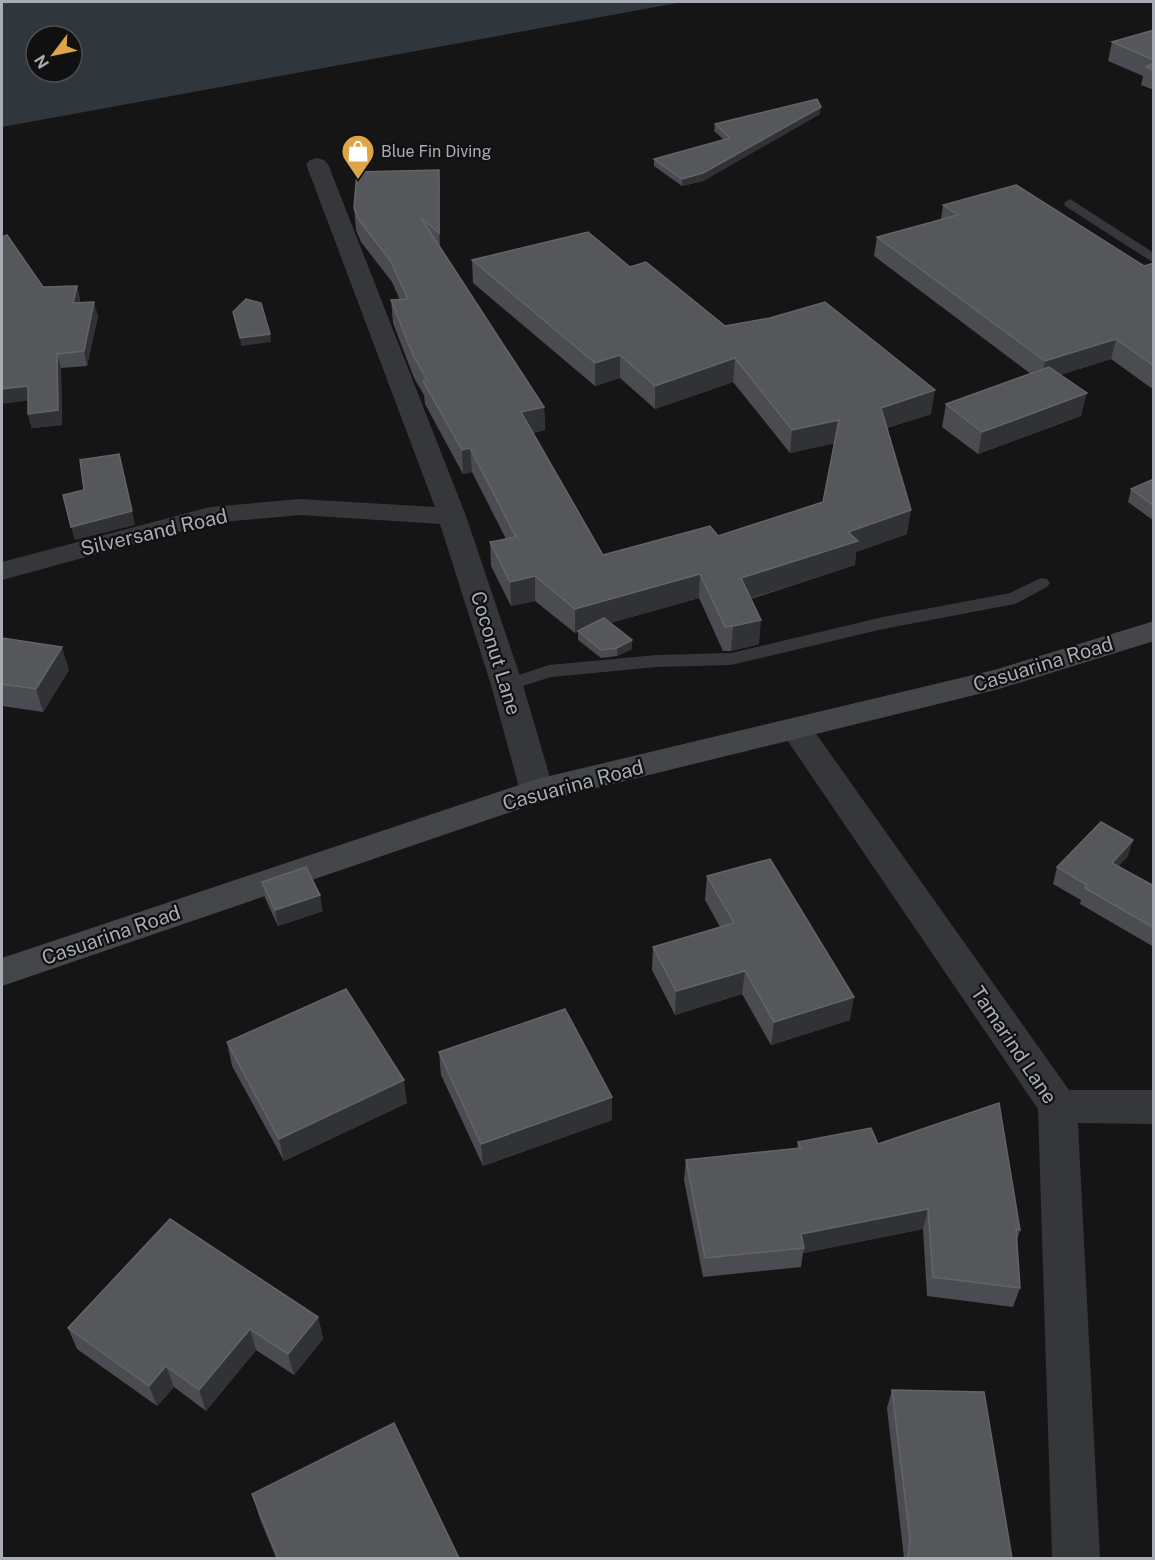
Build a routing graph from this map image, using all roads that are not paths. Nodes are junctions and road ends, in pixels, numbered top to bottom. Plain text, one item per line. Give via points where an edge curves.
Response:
1 (317, 164) dead end
2 (1070, 203) dead end
3 (1154, 259) edge
4 (452, 516) junction
5 (2, 571) edge
6 (1041, 583) dead end
7 (1154, 631) edge
8 (507, 685) junction
9 (796, 729) junction
10 (537, 791) junction
11 (2, 972) edge
12 (1058, 1106) junction
13 (1154, 1107) edge
14 (1076, 1558) edge

1 - 4 street, Coconut Lane
2 - 3 lane
4 - 5 street, Silversand Road via 300,507 210,515
4 - 8 street, Coconut Lane
6 - 8 lane via 1014,598 731,658 549,670
7 - 9 street, Casuarina Road via 999,679
8 - 10 street, Coconut Lane
9 - 10 street, Casuarina Road
9 - 12 street, Tamarind Lane
10 - 11 street, Casuarina Road
12 - 13 street
12 - 14 street, Tamarind Lane

